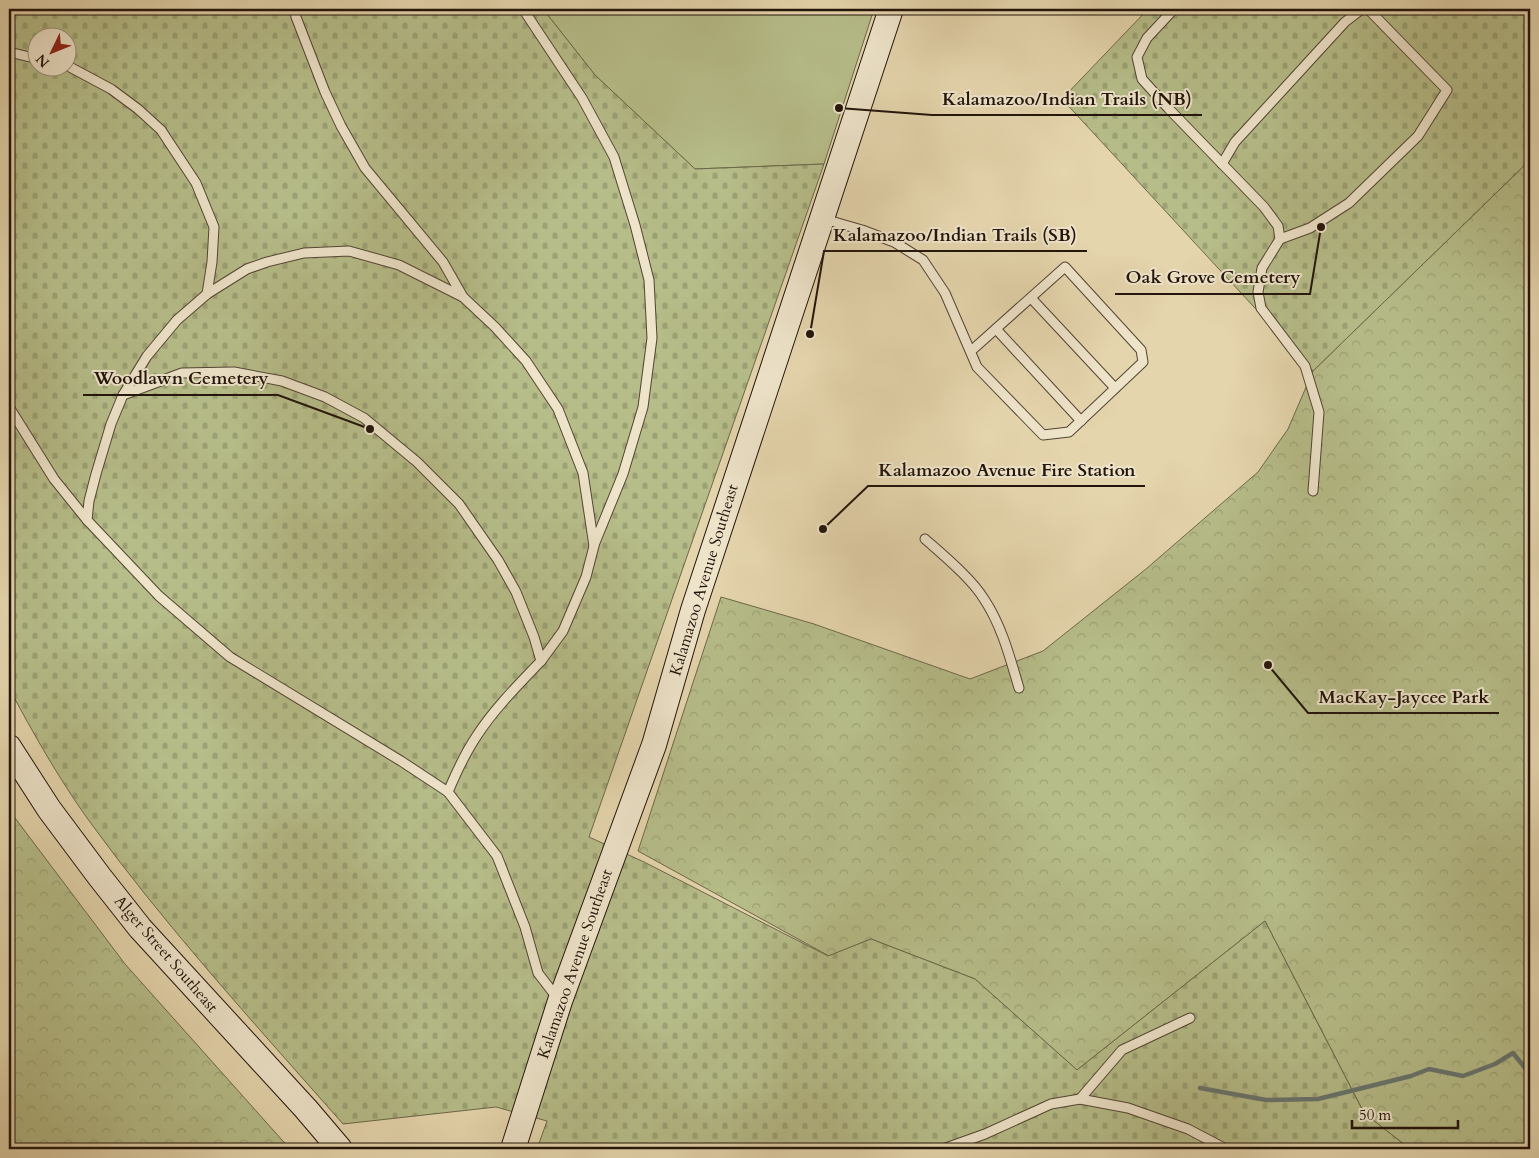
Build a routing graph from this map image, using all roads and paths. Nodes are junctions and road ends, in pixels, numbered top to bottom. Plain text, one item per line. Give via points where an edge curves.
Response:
1 (14, 9) edge
2 (295, 9) edge
3 (522, 9) edge
4 (891, 9) edge
5 (1174, 9) edge
6 (1362, 9) edge
7 (1368, 9) edge
8 (9, 15) edge
9 (9, 52) edge
10 (28, 57) edge
11 (78, 71) edge
12 (1222, 164) junction
13 (821, 218) junction
14 (1280, 239) junction
15 (207, 294) junction
16 (463, 298) junction
17 (1031, 298) junction
18 (996, 329) junction
19 (971, 352) junction
20 (1115, 388) junction
21 (123, 395) junction
22 (9, 407) edge
23 (1081, 421) junction
24 (1313, 491) dead end
25 (87, 520) junction
26 (925, 539) dead end
27 (594, 546) junction
28 (541, 661) junction
29 (1019, 688) dead end
30 (9, 747) edge
31 (448, 792) junction
32 (560, 1001) junction
33 (1190, 1018) dead end
34 (1080, 1099) junction
35 (340, 1149) edge
36 (513, 1149) edge
37 (943, 1149) edge
38 (1226, 1149) edge

1 - 8 lane
2 - 16 lane via 322,83 365,168 443,262
3 - 27 lane via 582,98 614,157 649,280 652,338 643,407
4 - 13 main road, Kalamazoo Avenue Southeast
5 - 12 lane via 1147,38 1137,57 1142,79
6 - 12 lane via 1345,22 1235,142
7 - 14 lane via 1447,90 1418,136 1348,203 1310,228
9 - 10 lane
11 - 15 lane via 111,88 161,130 196,183 214,227
12 - 14 lane via 1264,207 1278,226
13 - 19 lane via 894,242 923,260 945,293
13 - 32 main road, Kalamazoo Avenue Southeast via 693,610 654,745
14 - 24 lane via 1262,268 1258,292 1261,308 1305,366 1319,412
15 - 16 lane via 246,269 267,262 304,253 349,251 399,266
15 - 21 lane via 177,320 147,356
16 - 27 lane via 496,327 526,361 558,410 583,473
17 - 18 lane
17 - 20 lane
17 - 20 lane via 1065,267 1141,350 1143,362
18 - 19 lane
18 - 23 lane
19 - 23 lane via 978,367 1043,436 1069,432
20 - 23 lane
21 - 25 lane via 96,474
21 - 28 lane via 182,373 234,372 282,381 325,397 364,418 417,462 459,504 516,592
22 - 25 lane via 54,479
25 - 31 lane via 159,596 230,657
26 - 29 lane via 984,598 1000,628
27 - 28 lane via 586,577 563,631
28 - 31 lane via 476,736
30 - 35 main road, Alger Street Southeast via 49,810 140,928
31 - 32 lane via 497,856 525,927 538,973
32 - 36 main road, Kalamazoo Avenue Southeast
33 - 34 lane via 1122,1050
34 - 37 lane via 1051,1104
34 - 38 lane via 1128,1108 1188,1129

